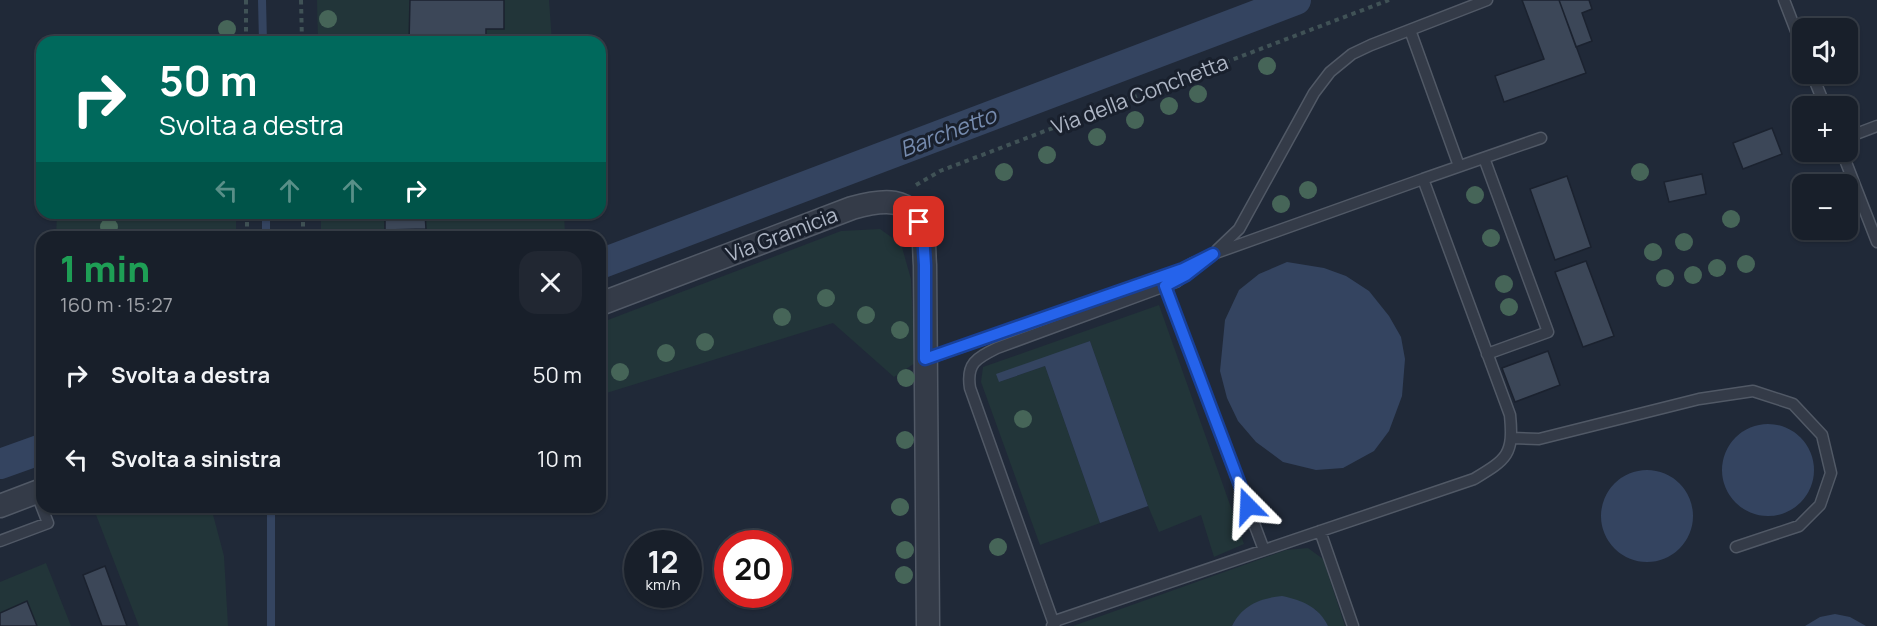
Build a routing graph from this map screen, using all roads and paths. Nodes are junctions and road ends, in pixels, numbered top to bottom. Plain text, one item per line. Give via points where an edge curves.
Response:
1 (246, 0) edge
2 (301, 0) edge
3 (1389, 0) edge
4 (1487, 0) edge
5 (1784, 0) edge
6 (1792, 21) edge
7 (1410, 30) junction
8 (246, 36) edge
9 (302, 36) edge
10 (1877, 126) edge
11 (1858, 133) edge
12 (1541, 138) dead end
13 (1484, 158) junction
14 (1846, 162) edge
15 (1459, 166) junction
16 (1423, 179) junction
17 (903, 206) junction
18 (1877, 242) edge
19 (1213, 254) junction
20 (1165, 286) junction
21 (606, 302) edge
22 (1487, 354) junction
23 (925, 359) junction
24 (1512, 438) junction
25 (36, 492) edge
26 (0, 507) edge
27 (45, 513) edge
28 (1320, 531) junction
29 (0, 541) edge
30 (1736, 547) dead end
31 (1264, 550) junction
32 (1053, 625) edge
33 (928, 626) edge
34 (1353, 626) edge

1 - 8 path
2 - 9 path
3 - 17 path, Via della Conchetta via 940,171 910,191
4 - 7 lane
5 - 6 lane
7 - 15 lane
7 - 19 lane via 1352,54 1330,72 1314,93 1239,229
10 - 11 lane
12 - 13 lane
13 - 15 lane
13 - 22 lane via 1548,332
14 - 18 lane
15 - 16 lane
16 - 19 lane
16 - 22 lane
17 - 21 street, Via Gramicia via 880,201 852,208
17 - 23 street via 913,213 923,234
19 - 20 lane
19 - 23 lane via 1183,269
20 - 31 lane
20 - 32 lane via 997,348 973,363 968,375
22 - 24 lane via 1510,415
23 - 33 street
24 - 28 lane via 1507,454 1474,478
24 - 30 lane via 1539,439 1699,399 1753,392 1793,404 1822,435 1831,473 1820,505 1799,526
25 - 26 street
27 - 29 lane via 48,524
28 - 31 lane
28 - 34 lane
31 - 32 lane via 1058,620

